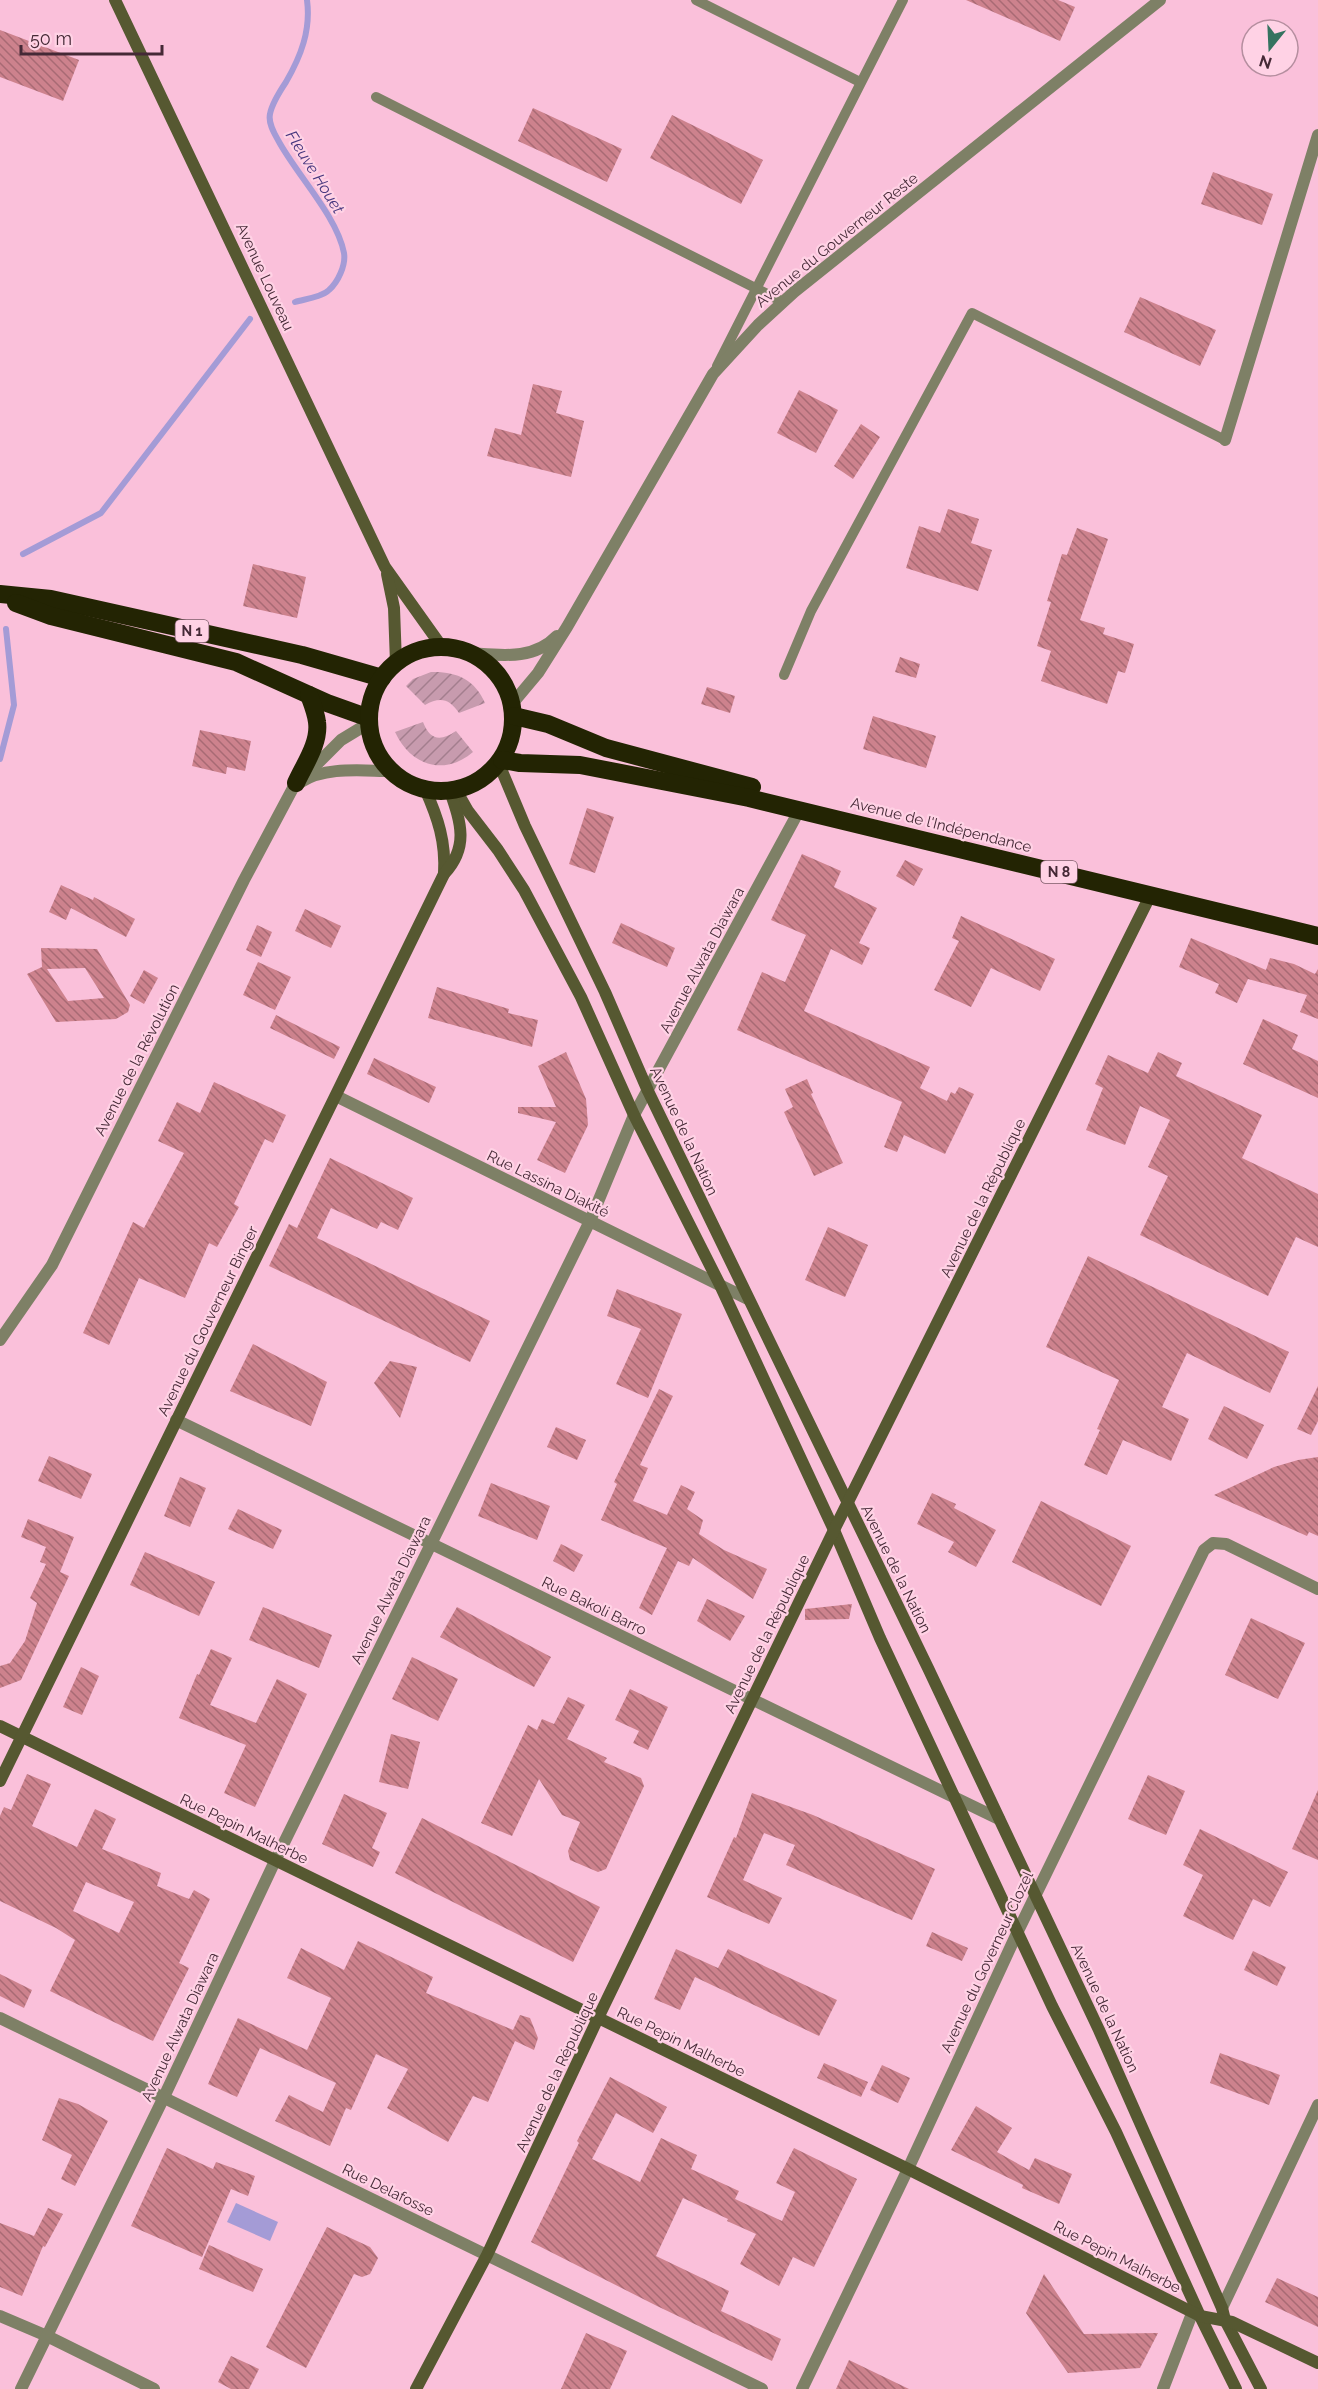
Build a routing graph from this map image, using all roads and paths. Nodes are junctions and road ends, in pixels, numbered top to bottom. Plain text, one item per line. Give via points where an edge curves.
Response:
1 (115, 0) edge
2 (696, 0) edge
3 (903, 0) edge
4 (1160, 0) edge
5 (860, 82) junction
6 (376, 97) dead end
7 (1318, 135) edge
8 (756, 287) junction
9 (783, 302) junction
10 (713, 374) junction
11 (1226, 440) joint
12 (385, 567) junction
13 (0, 596) edge
14 (567, 627) junction
15 (442, 647) junction
16 (469, 653) junction
17 (396, 663) junction
18 (784, 675) dead end
19 (382, 678) junction
20 (309, 695) junction
21 (513, 710) junction
22 (369, 721) junction
23 (507, 762) junction
24 (391, 771) junction
25 (294, 786) junction
26 (425, 789) junction
27 (453, 791) junction
28 (800, 809) junction
29 (444, 874) junction
30 (1151, 894) junction
31 (1318, 936) edge
32 (648, 1090) junction
33 (336, 1096) junction
34 (634, 1115) junction
35 (590, 1221) junction
36 (720, 1285) junction
37 (748, 1299) junction
38 (0, 1340) edge
39 (176, 1420) junction
40 (847, 1503) junction
41 (834, 1530) junction
42 (431, 1544) junction
43 (1318, 1589) edge
44 (752, 1699) junction
45 (0, 1726) edge
46 (21, 1737) junction
47 (0, 1781) edge
48 (956, 1798) junction
49 (999, 1819) junction
50 (275, 1861) junction
51 (1035, 1895) junction
52 (1018, 1931) junction
53 (0, 2018) edge
54 (598, 2018) junction
55 (163, 2099) junction
56 (1318, 2105) edge
57 (908, 2169) junction
58 (487, 2255) junction
59 (1197, 2314) junction
60 (1223, 2314) junction
61 (0, 2316) edge
62 (47, 2336) junction
63 (1318, 2363) edge
64 (21, 2389) edge
65 (154, 2389) edge
66 (416, 2389) edge
67 (762, 2389) edge
68 (802, 2389) edge
69 (1163, 2389) edge
70 (1236, 2389) edge
71 (1261, 2389) edge

1 - 12 main road, Avenue Louveau
2 - 5 lane
3 - 5 lane
4 - 9 street, Avenue du Gouverneur Reste
5 - 8 lane
6 - 8 lane
7 - 11 street
8 - 9 lane
8 - 10 lane
9 - 10 street, Avenue du Gouverneur Reste
10 - 14 street, Avenue du Gouverneur Reste
11 - 18 lane via 972,313 811,611
12 - 15 main road, Avenue Louveau
12 - 17 main road, Avenue Louveau via 394,608
13 - 19 highway, N 1 via 62,602 302,655
13 - 20 highway, N 1 via 51,616 236,662
14 - 16 street, Avenue du Gouverneur Reste via 550,644 533,652 510,656
14 - 21 street, Avenue du Gouverneur Reste
15 - 16 highway
15 - 17 highway via 418,651
16 - 21 highway via 501,679
17 - 19 highway
19 - 22 highway via 372,697
20 - 22 highway, N 1
20 - 25 highway via 317,731
21 - 23 highway
21 - 28 highway, Avenue de l'Indépendance / N 8 via 606,747 754,788
22 - 24 highway via 376,749
22 - 25 street, Avenue de la Révolution via 341,740
23 - 27 highway via 477,782
23 - 28 highway, Avenue de l'Indépendance / N 8 via 580,765
23 - 32 main road, Avenue de la Nation via 525,826
24 - 25 street via 342,771 309,777
24 - 26 highway
25 - 38 street, Avenue de la Révolution via 52,1265
26 - 27 highway
26 - 29 main road, Avenue du Gouverneur Binger via 443,836
27 - 29 main road, Avenue du Gouverneur Binger via 462,838 454,863
27 - 34 main road via 524,890 581,997
28 - 30 highway, Avenue de l'Indépendance / N 8
28 - 32 street, Avenue Alwata Diawara
29 - 33 main road, Avenue du Gouverneur Binger
30 - 31 highway, Avenue de l'Indépendance / N 8
30 - 40 main road, Avenue de la République
32 - 34 street, Avenue Alwata Diawara
32 - 37 main road, Avenue de la Nation
33 - 35 street, Rue Lassina Diakité
33 - 39 main road, Avenue du Gouverneur Binger
34 - 35 street, Avenue Alwata Diawara
34 - 36 main road
35 - 36 street, Rue Lassina Diakité
35 - 42 street, Avenue Alwata Diawara
36 - 37 street, Rue Lassina Diakité
36 - 41 main road
37 - 40 main road, Avenue de la Nation
39 - 42 street, Rue Bakoli Barro
39 - 46 main road, Avenue du Gouverneur Binger
40 - 41 main road, Avenue de la République
40 - 49 main road, Avenue de la Nation
41 - 44 main road, Avenue de la République
41 - 48 main road
42 - 44 street, Rue Bakoli Barro
42 - 50 street, Avenue Alwata Diawara
43 - 51 street, Avenue du Governeur Clozel via 1226,1544 1213,1543 1204,1550
44 - 48 street, Rue Bakoli Barro
44 - 54 main road, Avenue de la République
45 - 46 main road, Rue Pepin Malherbe
46 - 47 main road, Avenue du Gouverneur Binger
46 - 50 main road, Rue Pepin Malherbe
48 - 49 street, Rue Bakoli Barro
48 - 52 main road
49 - 51 main road, Avenue de la Nation
50 - 54 main road, Rue Pepin Malherbe
50 - 55 street, Avenue Alwata Diawara
51 - 52 street, Avenue du Governeur Clozel
51 - 60 main road, Avenue de la Nation via 1099,2030
52 - 57 street, Avenue du Governeur Clozel
52 - 59 main road via 1116,2132
53 - 55 street, Rue Delafosse
54 - 57 main road, Rue Pepin Malherbe
54 - 58 main road, Avenue de la République
55 - 58 street, Rue Delafosse
55 - 62 street, Avenue Alwata Diawara
56 - 60 street
57 - 59 main road, Rue Pepin Malherbe
57 - 68 street, Avenue du Governeur Clozel
58 - 66 main road, Avenue de la République
58 - 67 street, Rue Delafosse
59 - 60 main road, Rue Pepin Malherbe
59 - 69 street
59 - 70 main road
60 - 63 main road, Rue Pepin Malherbe
60 - 71 main road, Avenue de la Nation
61 - 62 street
62 - 64 street, Avenue Alwata Diawara
62 - 65 street

